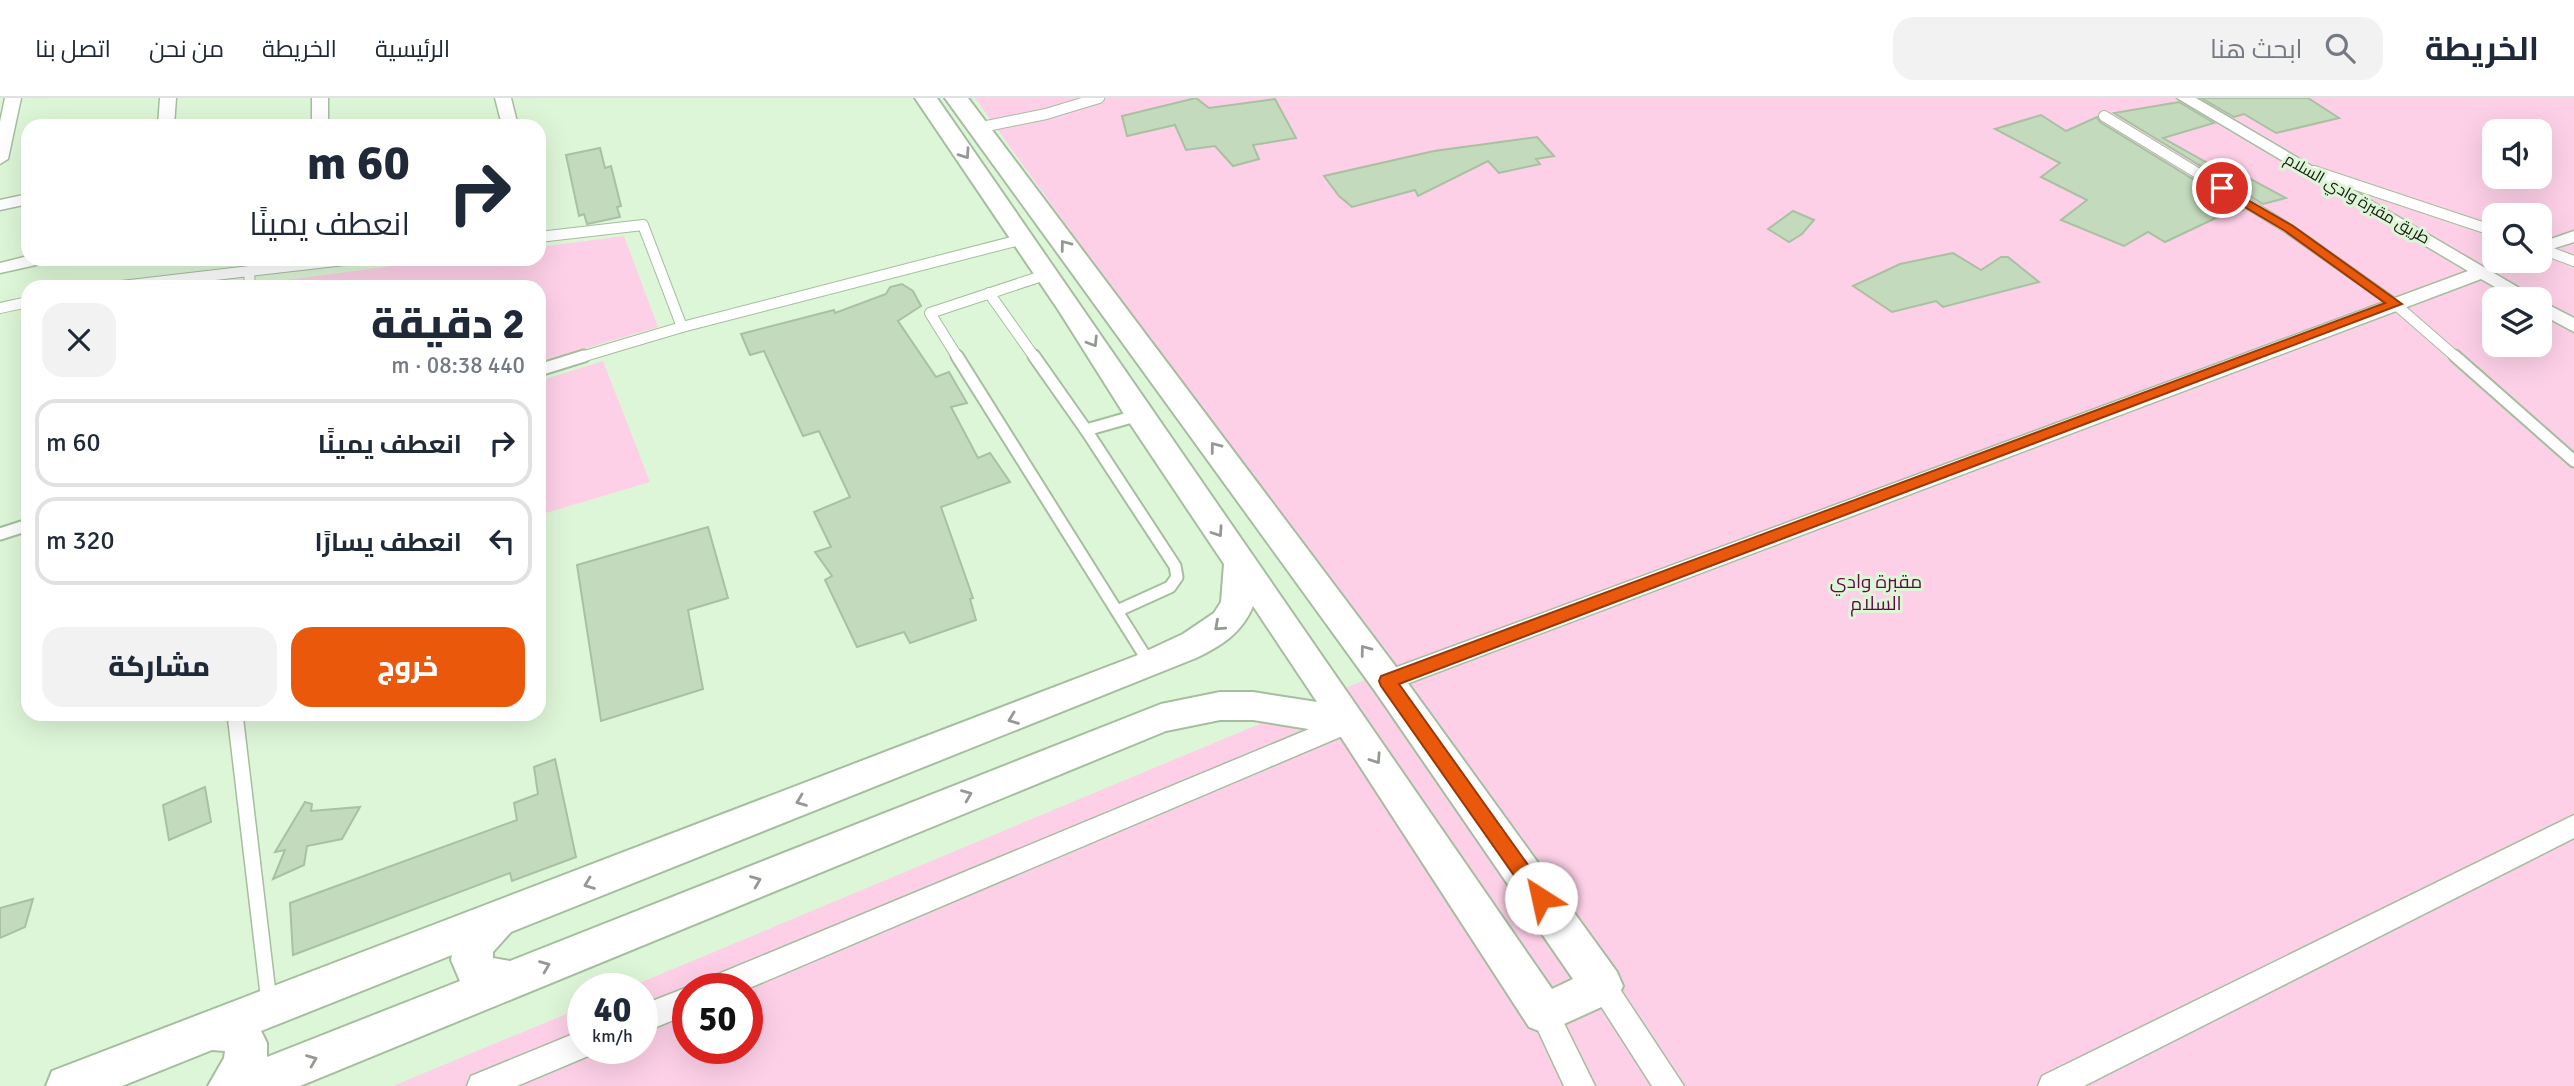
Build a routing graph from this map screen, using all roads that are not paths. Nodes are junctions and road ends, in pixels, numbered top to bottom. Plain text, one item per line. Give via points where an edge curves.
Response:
1 (13, 98) edge
2 (168, 98) edge
3 (320, 98) edge
4 (503, 98) edge
5 (926, 98) edge
6 (956, 98) edge
7 (1099, 98) edge
8 (2185, 98) edge
9 (2104, 116) dead end
10 (166, 119) edge
11 (320, 119) edge
12 (508, 119) edge
13 (977, 128) junction
14 (0, 159) edge
15 (2304, 167) junction
16 (21, 200) edge
17 (0, 205) edge
18 (2482, 226) edge
19 (546, 236) edge
20 (2574, 236) edge
21 (1023, 239) junction
22 (2552, 244) edge
23 (2552, 253) edge
24 (2574, 261) edge
25 (21, 263) edge
26 (292, 266) edge
27 (0, 268) edge
28 (249, 271) junction
29 (2482, 272) joint
30 (2484, 273) edge
31 (1048, 274) junction
32 (172, 280) edge
33 (250, 280) edge
34 (2508, 287) edge
35 (989, 293) junction
36 (21, 304) edge
37 (2395, 304) junction
38 (0, 308) edge
39 (2552, 313) edge
40 (2574, 326) edge
41 (682, 327) junction
42 (546, 368) edge
43 (1139, 415) junction
44 (1086, 430) junction
45 (2574, 461) edge
46 (21, 527) edge
47 (0, 534) edge
48 (1240, 564) junction
49 (1117, 611) junction
50 (1150, 664) junction
51 (1387, 681) junction
52 (236, 721) edge
53 (1350, 722) junction
54 (2574, 826) edge
55 (496, 920) junction
56 (752, 973) edge
57 (510, 980) junction
58 (1602, 986) junction
59 (269, 1007) junction
60 (1544, 1013) junction
61 (210, 1031) junction
62 (567, 1051) edge
63 (68, 1086) edge
64 (230, 1086) edge
65 (248, 1086) edge
66 (482, 1086) edge
67 (1580, 1086) edge
68 (1669, 1086) edge
69 (2053, 1086) edge

1 - 14 street
2 - 10 street
3 - 11 street
4 - 12 street
5 -> 21 main road
6 - 13 main road
7 - 13 lane
8 - 15 street, طريق مقبرة وادي السلام
9 - 37 lane via 2289,229
51 -> 13 main road
15 - 18 lane
15 - 29 street, طريق مقبرة وادي السلام
16 - 17 street
19 - 41 lane via 643,225
20 - 22 street
21 - 31 main road
21 - 41 lane
23 - 24 lane
25 - 27 street
26 - 28 lane
28 - 32 lane
28 - 33 lane
29 - 37 street
30 - 34 street, طريق مقبرة وادي السلام
31 - 35 lane
31 -> 43 main road
35 - 44 lane
35 - 49 lane via 930,313
36 - 38 lane
37 - 45 lane
37 - 51 street
39 - 40 street
41 - 42 lane
43 - 44 lane
43 -> 48 main road
44 - 49 lane via 1175,566 1177,577 1170,587
46 - 47 lane
48 -> 50 main road via 1234,612 1217,629
48 - 53 main road
49 - 50 lane
50 -> 55 main road
51 - 58 main road
52 - 59 lane
53 - 56 street
57 -> 53 main road via 1161,718 1220,706 1253,706
53 -> 60 main road
54 - 69 street
55 - 57 main road via 472,948 471,962 477,974 489,980
55 - 59 main road
65 -> 57 main road
58 - 60 main road
58 - 68 street
59 - 61 main road
60 - 67 street
61 - 63 main road
61 - 64 main road via 232,1031 243,1039 247,1052 243,1068
62 - 66 street

